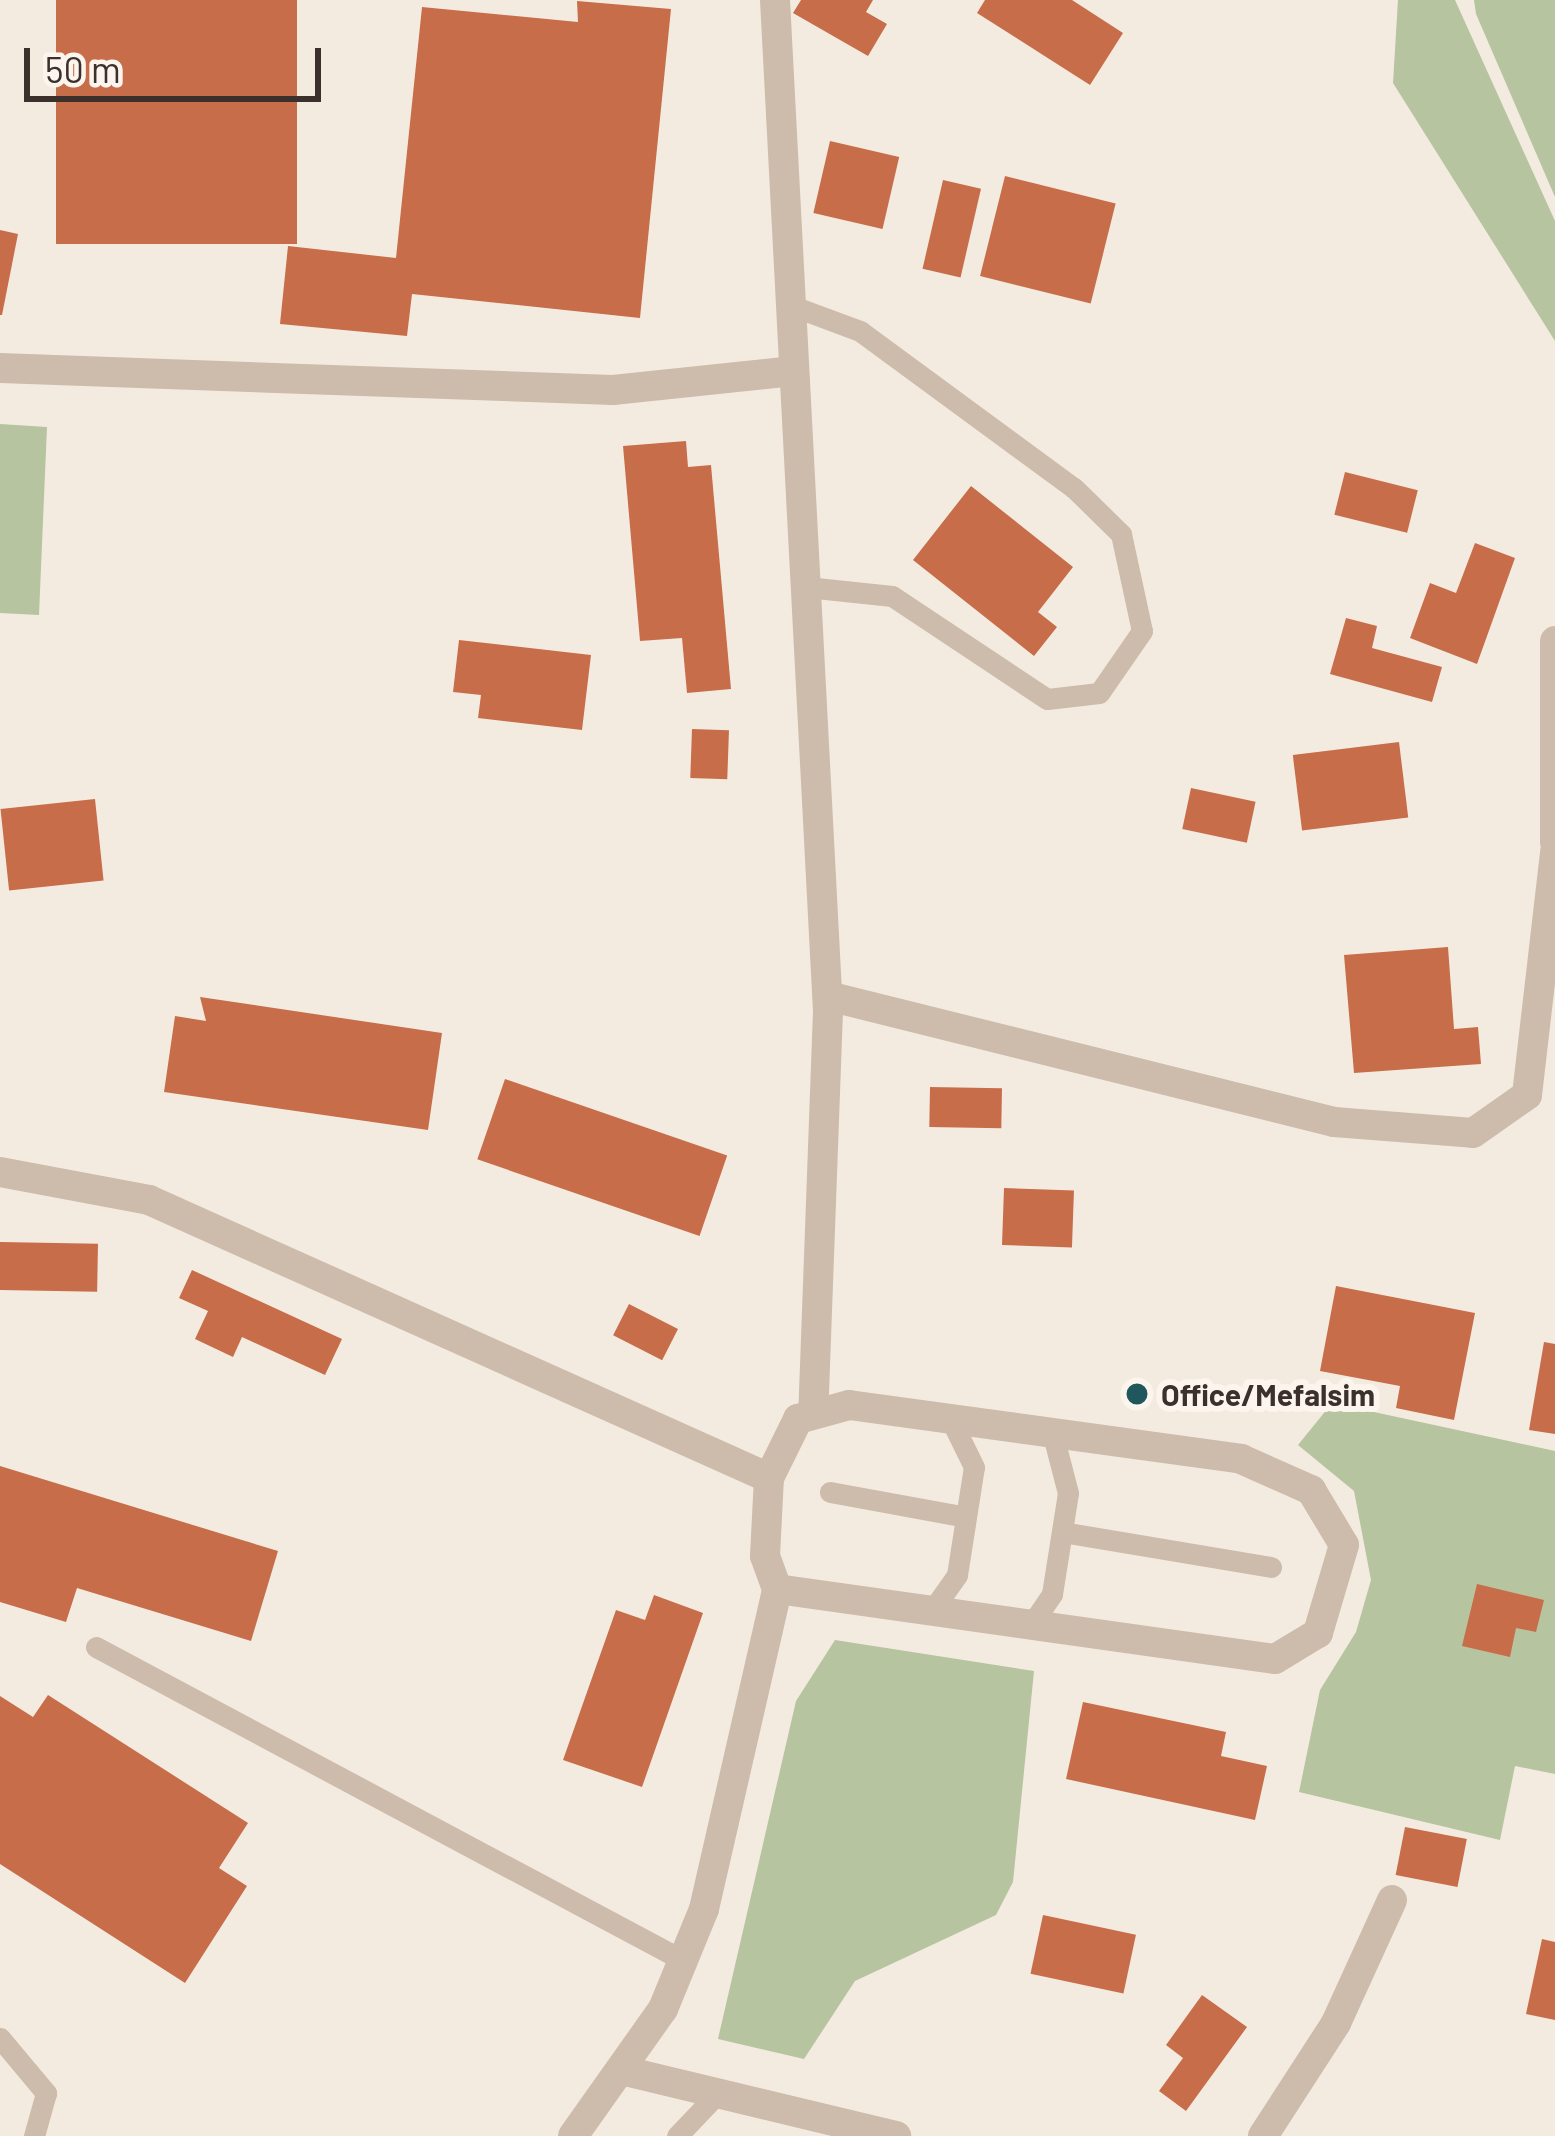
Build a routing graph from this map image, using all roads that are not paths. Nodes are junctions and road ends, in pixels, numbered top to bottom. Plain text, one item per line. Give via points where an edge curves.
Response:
1 (775, 0) edge
2 (790, 305) junction
3 (0, 368) edge
4 (794, 371) junction
5 (806, 587) junction
6 (1555, 641) edge
7 (1555, 842) edge
8 (1555, 852) edge
9 (827, 996) junction
10 (0, 1172) edge
11 (813, 1412) junction
12 (950, 1418) junction
13 (1052, 1431) junction
14 (769, 1478) junction
15 (830, 1492) dead end
16 (966, 1517) junction
17 (1062, 1532) junction
18 (1271, 1567) dead end
19 (777, 1589) junction
20 (931, 1612) junction
21 (1029, 1628) junction
22 (96, 1647) dead end
23 (1392, 1900) dead end
24 (686, 1962) junction
25 (0, 2038) edge
26 (625, 2071) junction
27 (718, 2093) junction
28 (34, 2136) edge
29 (573, 2136) edge
30 (677, 2136) edge
31 (896, 2136) edge
32 (1262, 2136) edge

1 - 2 street
2 - 4 street
2 - 5 lane via 860,331 1074,488 1121,534 1142,631 1099,693 1047,699 892,596
3 - 4 street via 613,390
4 - 5 street
5 - 9 street
6 - 7 street
8 - 9 street via 1527,1095 1473,1133 1334,1122
9 - 11 street
10 - 14 street via 149,1200
11 - 12 street
11 - 14 street via 778,1446
12 - 13 street
12 - 16 lane via 974,1467
13 - 17 lane via 1067,1473
13 - 21 street via 1278,1470 1334,1518 1345,1564 1318,1633 1275,1659
14 - 19 street via 765,1556
15 - 16 lane
16 - 20 lane via 956,1575
17 - 18 lane
17 - 21 lane via 1052,1594
19 - 20 street
19 - 24 street via 752,1728
20 - 21 street
22 - 24 lane
23 - 32 street via 1336,2023
24 - 26 street
25 - 28 lane via 46,2093
26 - 27 street
26 - 29 street
27 - 30 lane
27 - 31 street

